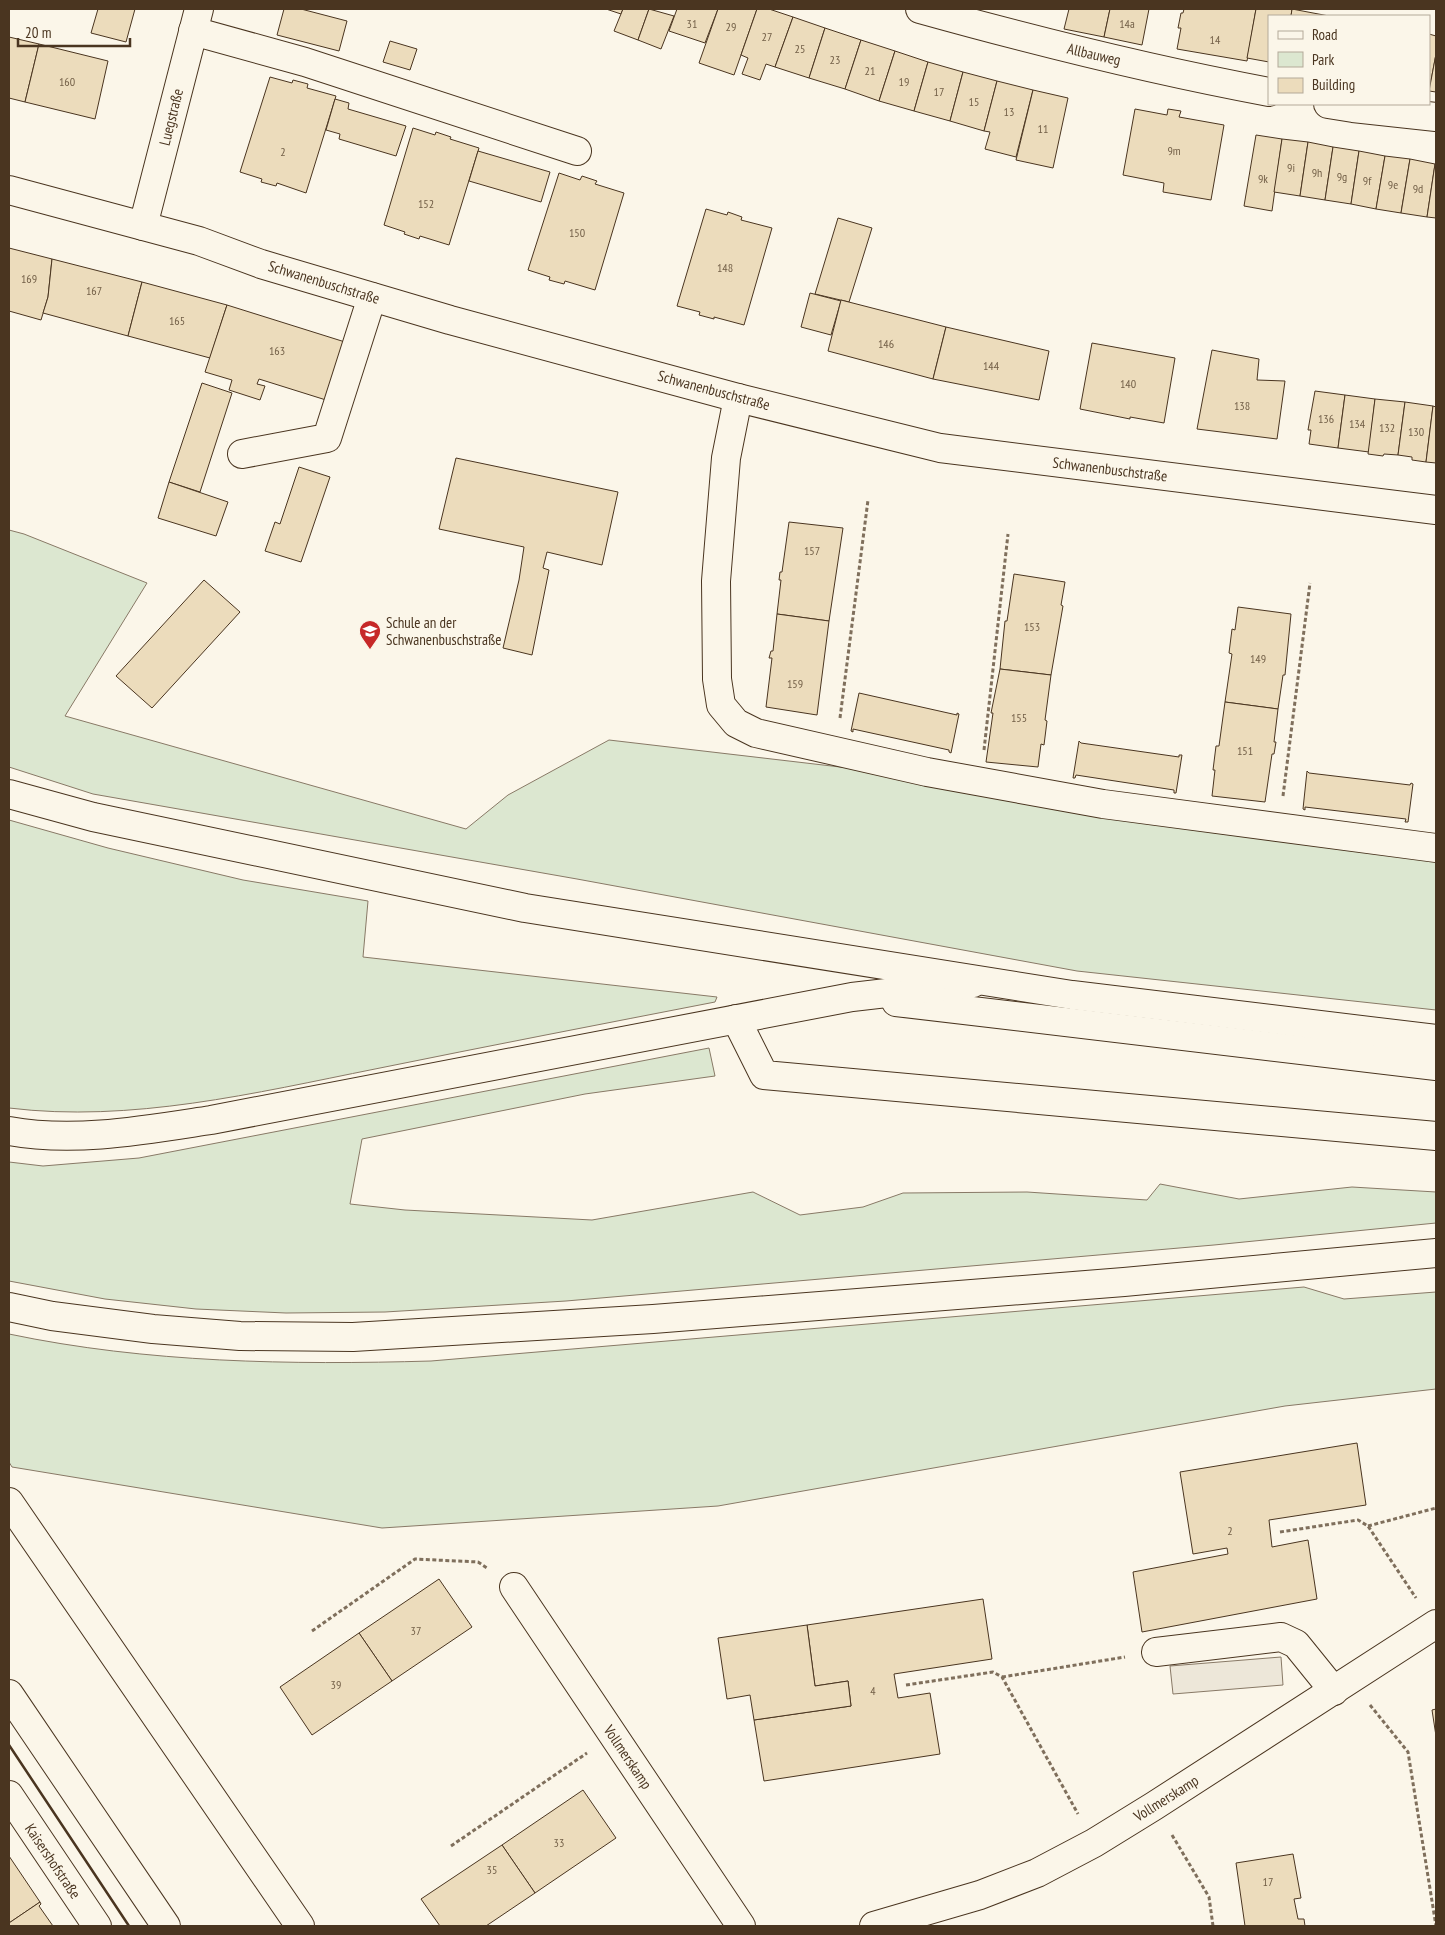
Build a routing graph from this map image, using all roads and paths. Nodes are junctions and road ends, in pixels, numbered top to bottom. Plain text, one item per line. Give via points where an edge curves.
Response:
1 (920, 9) edge
2 (196, 20) edge
3 (1268, 92) edge
4 (1334, 105) edge
5 (1436, 117) edge
6 (577, 151) dead end
7 (9, 190) edge
8 (143, 226) junction
9 (372, 297) junction
10 (738, 398) junction
11 (242, 454) dead end
12 (868, 500) dead end
13 (1436, 510) edge
14 (1008, 534) dead end
15 (1310, 583) dead end
16 (836, 751) junction
17 (980, 781) junction
18 (9, 794) edge
19 (1279, 828) junction
20 (1436, 848) edge
21 (988, 981) junction
22 (852, 997) junction
23 (736, 1019) junction
24 (1436, 1039) edge
25 (1436, 1066) edge
26 (9, 1131) edge
27 (1436, 1136) edge
28 (1436, 1253) edge
29 (9, 1307) edge
30 (9, 1502) edge
31 (1436, 1508) edge
32 (1368, 1526) junction
33 (1280, 1532) dead end
34 (514, 1587) joint
35 (1435, 1625) edge
36 (312, 1631) dead end
37 (1156, 1652) joint
38 (1002, 1677) junction
39 (906, 1685) dead end
40 (1334, 1691) junction
41 (9, 1694) edge
42 (1383, 1720) dead end
43 (614, 1735) junction
44 (9, 1795) edge
45 (1094, 1843) junction
46 (451, 1846) dead end
47 (1179, 1847) dead end
48 (97, 1926) edge
49 (166, 1926) edge
50 (300, 1926) edge
51 (741, 1926) edge
52 (874, 1926) edge
53 (1214, 1926) edge
54 (1436, 1926) edge

1 - 3 main road, Allbauweg via 1100,55
2 - 6 main road via 305,62
2 - 8 main road, Luegstraße
4 - 5 main road
7 - 8 main road, Schwanenbuschstraße
8 - 9 main road, Schwanenbuschstraße
9 - 10 main road, Schwanenbuschstraße
9 - 11 main road via 327,438
10 - 13 main road, Schwanenbuschstraße via 940,448
10 - 16 main road via 726,458 716,581 716,680 721,705 736,723 756,733
12 - 16 path
14 - 17 path
15 - 19 path
16 - 17 main road
17 - 19 main road via 1103,804
18 - 21 main road via 93,816 525,908
19 - 20 main road
21 - 22 main road
21 - 24 main road via 1072,996
22 - 23 main road
22 - 25 main road
23 - 26 main road via 211,1120 122,1133 33,1136
23 - 27 main road via 764,1075
28 - 29 main road via 1124,1282 692,1316 353,1337 240,1336 153,1329
30 - 50 main road
31 - 32 path
32 - 33 path via 1358,1520
32 - 35 path
34 - 36 path via 478,1562 415,1559
34 - 43 main road, Vollmerskamp
35 - 40 main road, Vollmerskamp
37 - 38 path
37 - 40 main road via 1281,1637 1296,1644
38 - 39 path via 993,1672
38 - 45 path
40 - 45 main road, Vollmerskamp
41 - 49 main road
42 - 54 path via 1408,1752
43 - 46 path
43 - 51 main road, Vollmerskamp
44 - 48 main road, Kaisershofstraße
45 - 52 main road, Vollmerskamp via 1037,1873 980,1895
47 - 53 path via 1209,1897

